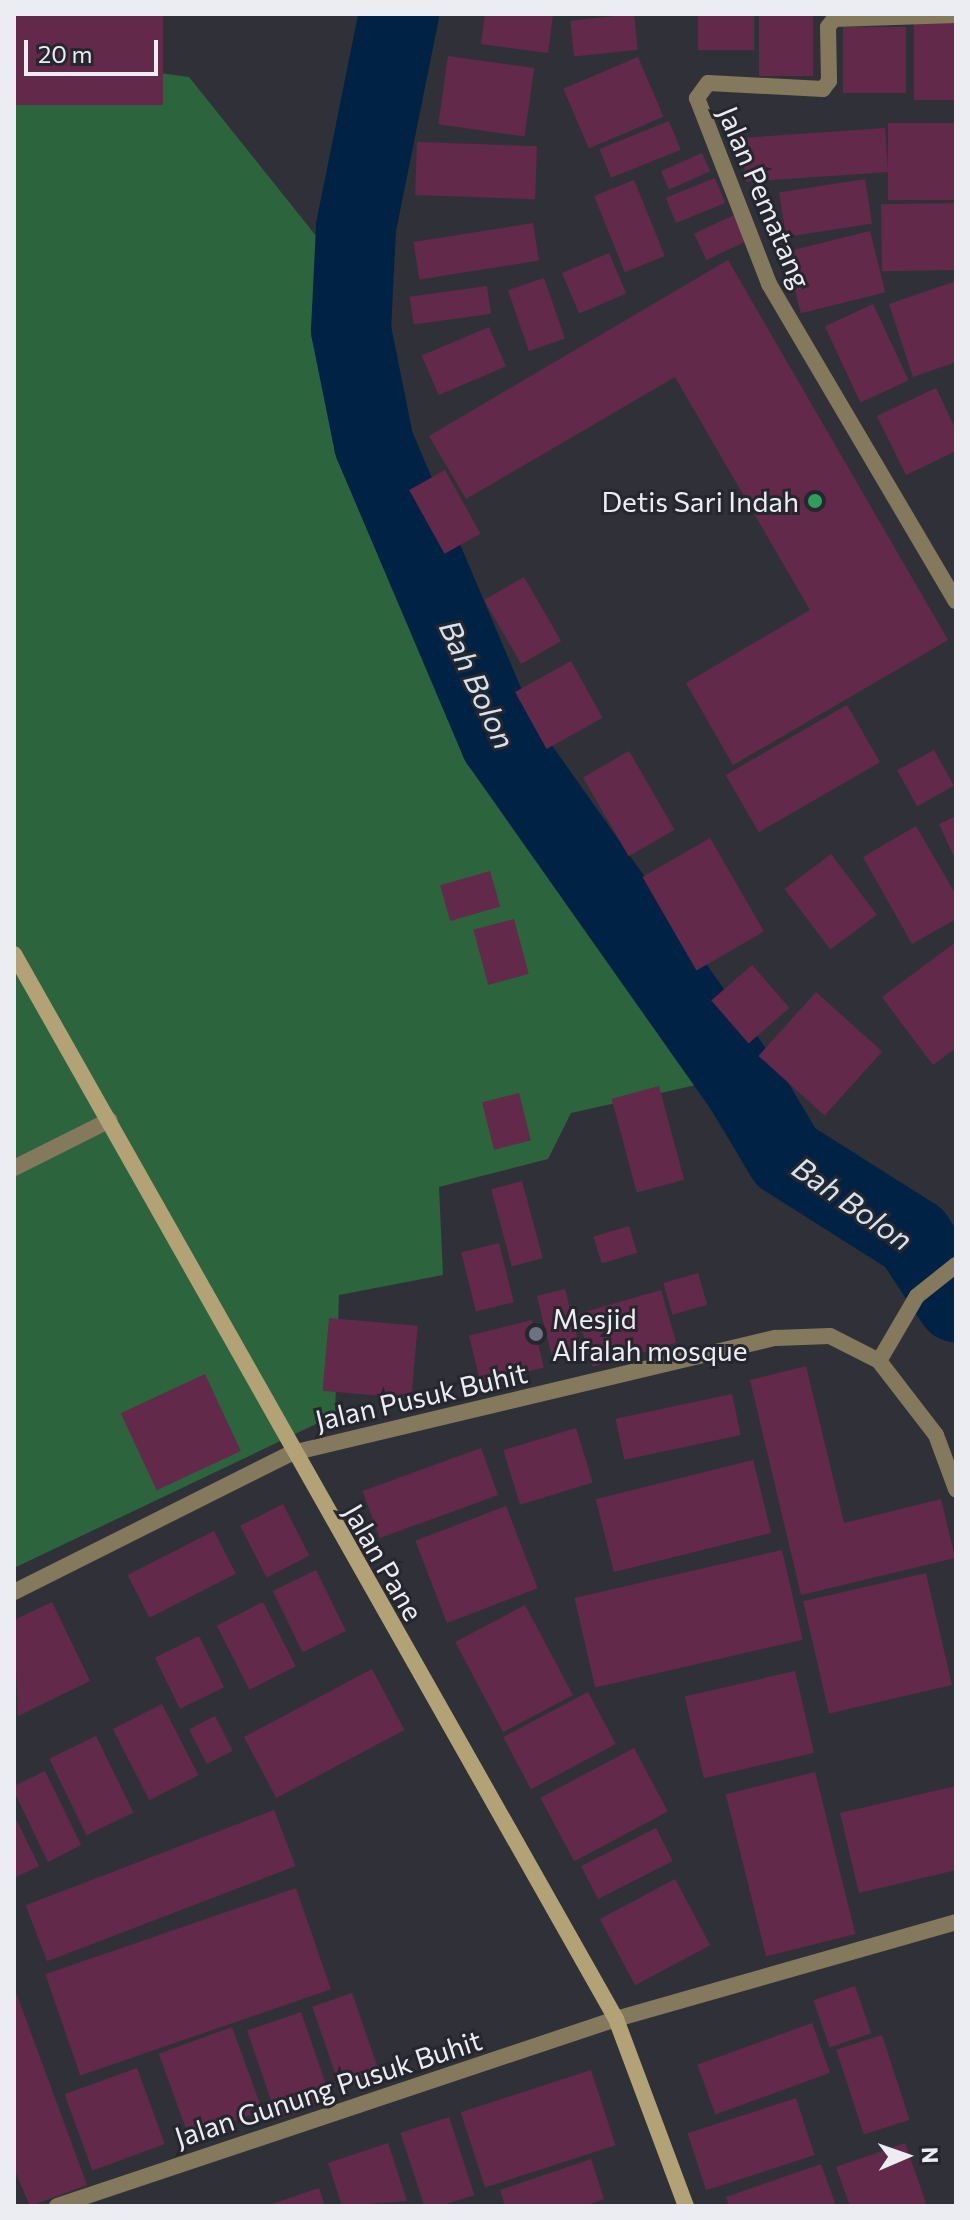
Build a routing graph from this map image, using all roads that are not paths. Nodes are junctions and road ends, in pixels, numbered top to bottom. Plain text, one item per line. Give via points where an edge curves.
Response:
1 (956, 15) edge
2 (956, 601) edge
3 (14, 954) edge
4 (110, 1120) junction
5 (14, 1168) edge
6 (956, 1265) edge
7 (879, 1361) junction
8 (292, 1453) junction
9 (956, 1489) edge
10 (14, 1592) edge
11 (956, 1922) edge
12 (616, 2019) junction
13 (57, 2206) edge
14 (686, 2206) edge

1 - 2 street, Jalan Pematang via 834,19 828,27 829,81 823,89 708,83 697,98 769,284
3 - 4 street, Jalan Pane
4 - 5 street
4 - 8 street, Jalan Pane
6 - 7 street via 917,1296
7 - 8 street, Jalan Pusuk Buhit via 830,1336 776,1338
7 - 9 street, Jalan Pusuk Buhit via 936,1435
8 - 10 street, Jalan Pusuk Buhit
8 - 12 street, Jalan Pane
11 - 12 street, Jalan Gunung Pusuk Buhit
12 - 13 street, Jalan Gunung Pusuk Buhit
12 - 14 street, Jalan Pane

